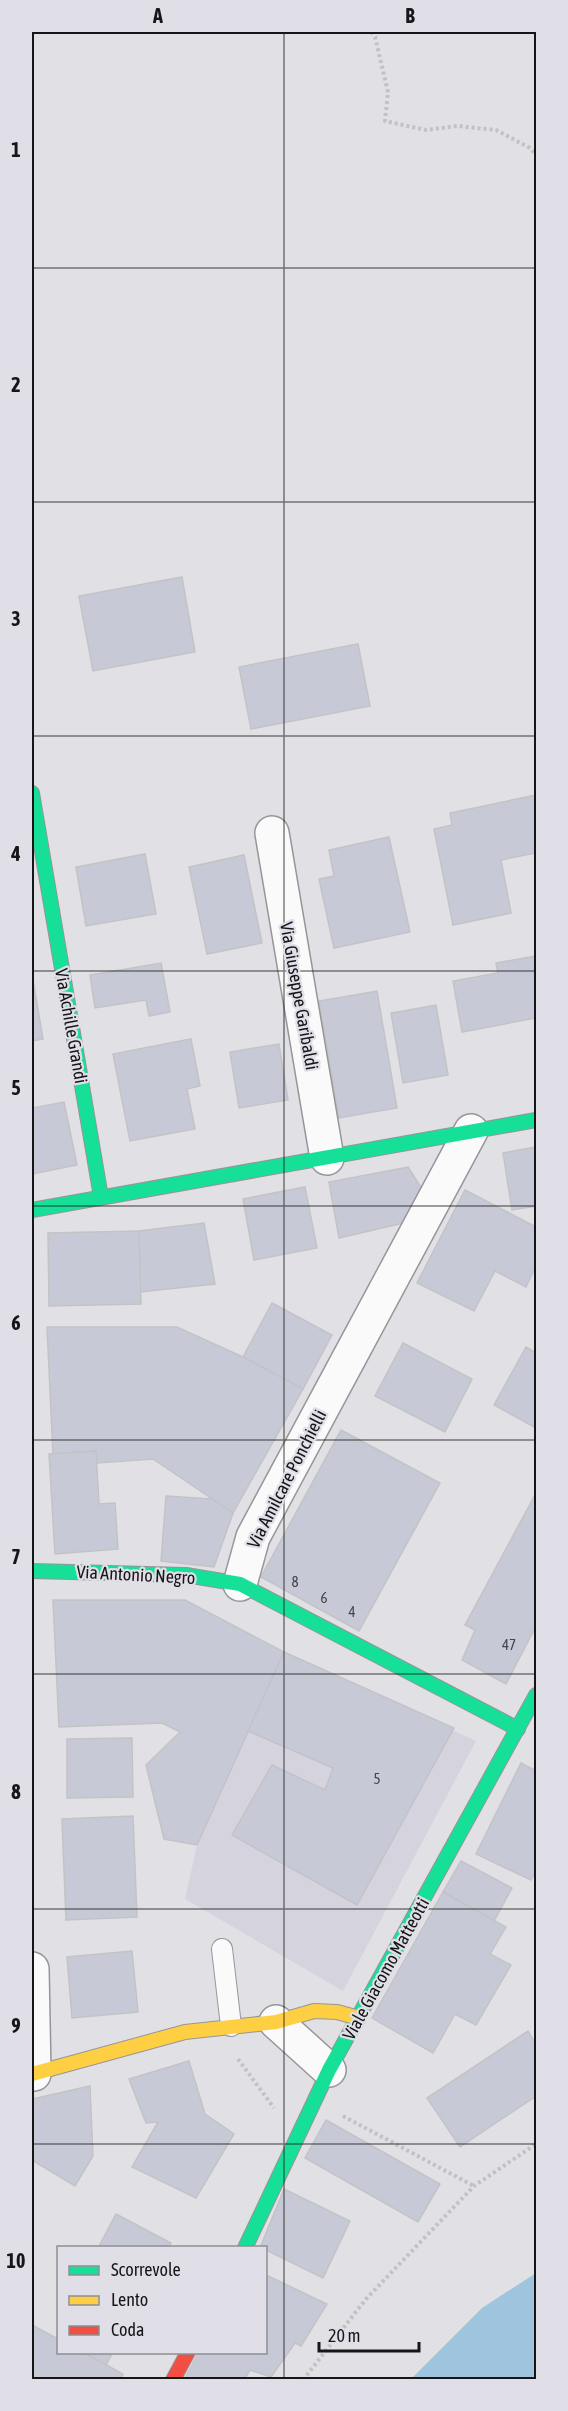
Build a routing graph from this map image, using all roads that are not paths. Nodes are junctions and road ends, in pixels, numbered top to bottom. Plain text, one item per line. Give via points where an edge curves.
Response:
1 (32, 794) edge
2 (272, 833) dead end
3 (37, 855) edge
4 (537, 1119) edge
5 (471, 1131) junction
6 (327, 1158) junction
7 (100, 1197) junction
8 (32, 1210) edge
9 (32, 1571) edge
10 (240, 1584) junction
11 (531, 1708) edge
12 (222, 1949) dead end
13 (32, 1969) edge
14 (359, 2018) junction
15 (276, 2022) junction
16 (222, 2028) junction
17 (329, 2070) junction
18 (33, 2074) edge
19 (245, 2246) edge
20 (187, 2354) edge
21 (173, 2379) edge

1 - 3 street, Via Achille Grandi
2 - 6 street, Via Giuseppe Garibaldi
3 - 7 street, Via Achille Grandi
4 - 5 street
5 - 6 street
5 - 10 street, Via Amilcare Ponchielli via 253,1537
6 - 7 street
7 - 8 street
9 - 10 street, Via Antonio Negro via 186,1575
10 - 11 street
11 - 14 street, Viale Giacomo Matteotti
12 - 16 lane
13 - 18 street
14 - 15 street via 314,2011
14 - 17 street, Viale Giacomo Matteotti
15 - 16 street
15 - 17 street
16 - 18 street via 185,2032
17 - 19 street, Viale Giacomo Matteotti
20 - 21 street

